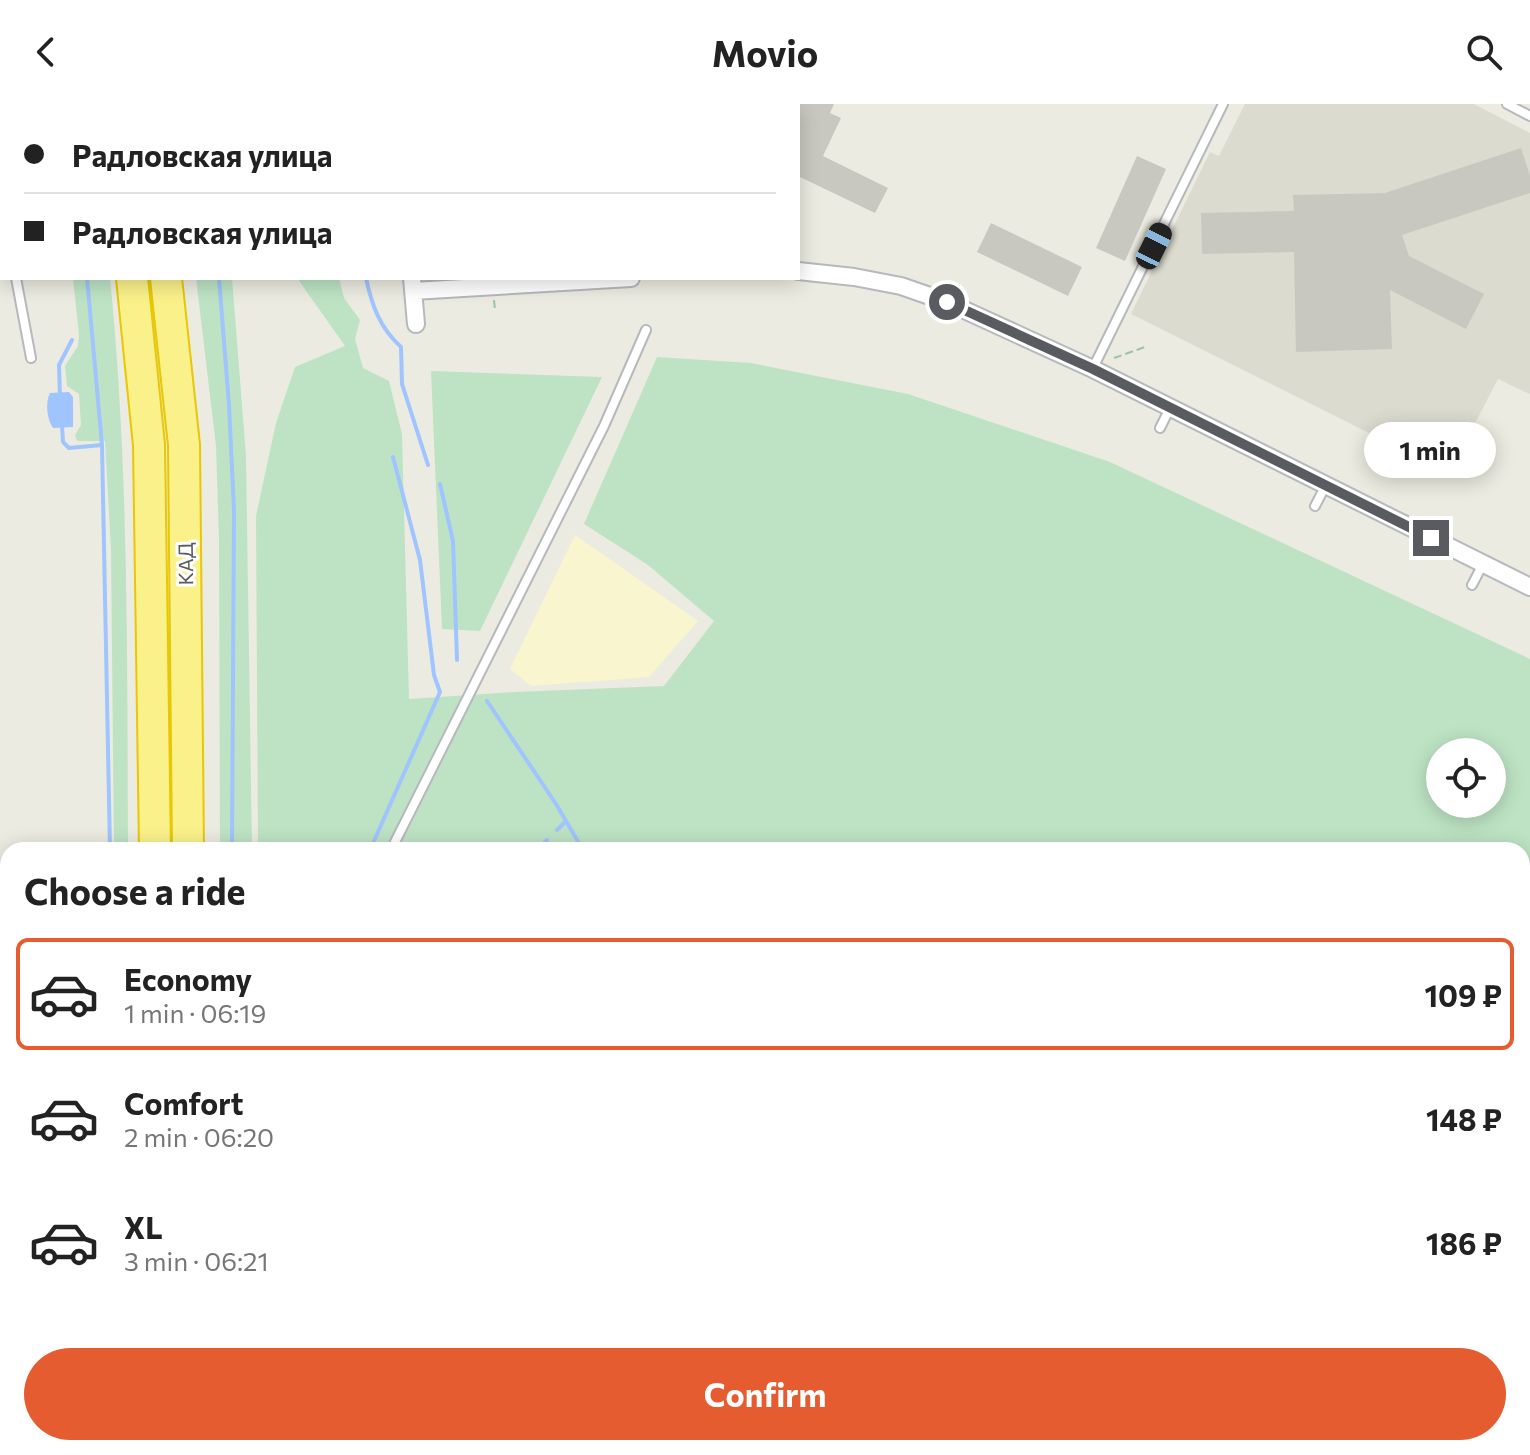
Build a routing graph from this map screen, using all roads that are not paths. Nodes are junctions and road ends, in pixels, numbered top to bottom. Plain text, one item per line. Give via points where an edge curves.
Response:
1 (1223, 104) edge
2 (1507, 104) edge
3 (1530, 116) edge
4 (0, 178) edge
5 (0, 200) edge
6 (800, 271) edge
7 (16, 280) edge
8 (132, 280) edge
9 (166, 280) edge
10 (568, 280) edge
11 (412, 285) edge
12 (416, 324) dead end
13 (646, 330) dead end
14 (31, 358) dead end
15 (1093, 369) junction
16 (1170, 408) junction
17 (1160, 428) dead end
18 (1326, 485) junction
19 (1315, 506) dead end
20 (1483, 564) junction
21 (1472, 585) dead end
22 (1530, 587) edge
23 (155, 842) edge
24 (188, 842) edge
25 (395, 842) edge

1 - 15 lane
2 - 3 lane
4 - 5 lane
6 - 15 street via 901,286
7 - 14 lane
8 - 23 highway, КАД via 149,445
9 - 24 highway, КАД via 184,445
10 - 11 street
11 - 12 street
13 - 25 lane via 604,426
15 - 16 street
16 - 17 lane
16 - 18 street
18 - 19 lane
18 - 20 street
20 - 21 lane
20 - 22 street

